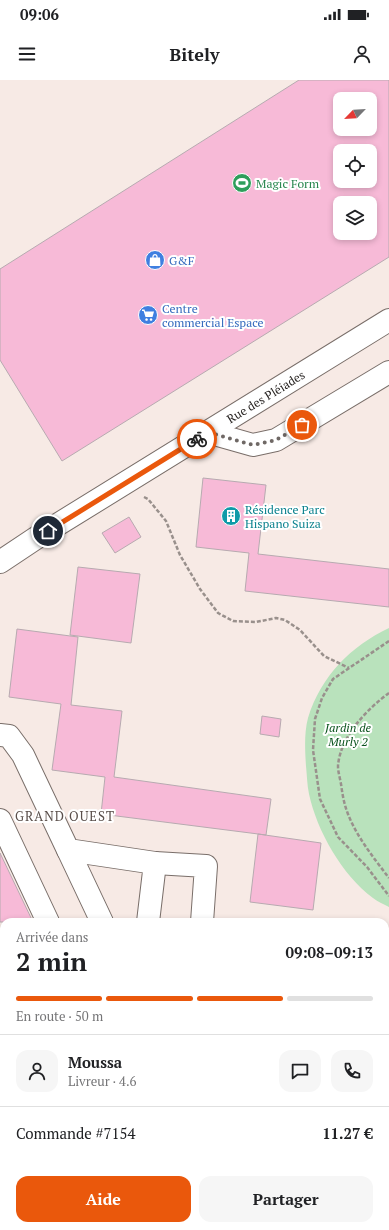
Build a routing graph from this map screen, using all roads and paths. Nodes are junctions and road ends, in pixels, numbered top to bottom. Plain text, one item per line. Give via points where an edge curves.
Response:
1 (389, 320) edge
2 (389, 372) edge
3 (207, 432) junction
4 (122, 485) junction
5 (0, 562) edge
6 (389, 641) edge
7 (349, 668) junction
8 (389, 693) edge
9 (0, 735) edge
10 (0, 820) edge
11 (68, 850) junction
12 (155, 863) junction
13 (389, 878) edge
14 (389, 896) edge
15 (46, 918) edge
16 (100, 918) edge
17 (148, 918) edge
18 (202, 918) edge

1 - 3 street, Rue des Pléiades
2 - 3 street via 276,440 253,445
3 - 4 street, Rue des Pléiades
4 - 5 street, Rue des Pléiades
4 - 7 path via 148,499 166,522 180,555 218,613 233,621 256,622 276,618 286,620 300,630 324,656
6 - 7 path
7 - 14 path via 333,679 322,698 315,719 313,750 320,799 338,837 367,867
8 - 13 path via 375,703 357,723 343,746 338,766 345,806 355,828
9 - 11 street via 9,736 23,755
10 - 15 street
11 - 12 street
11 - 16 street
12 - 17 street
12 - 18 street via 206,866

